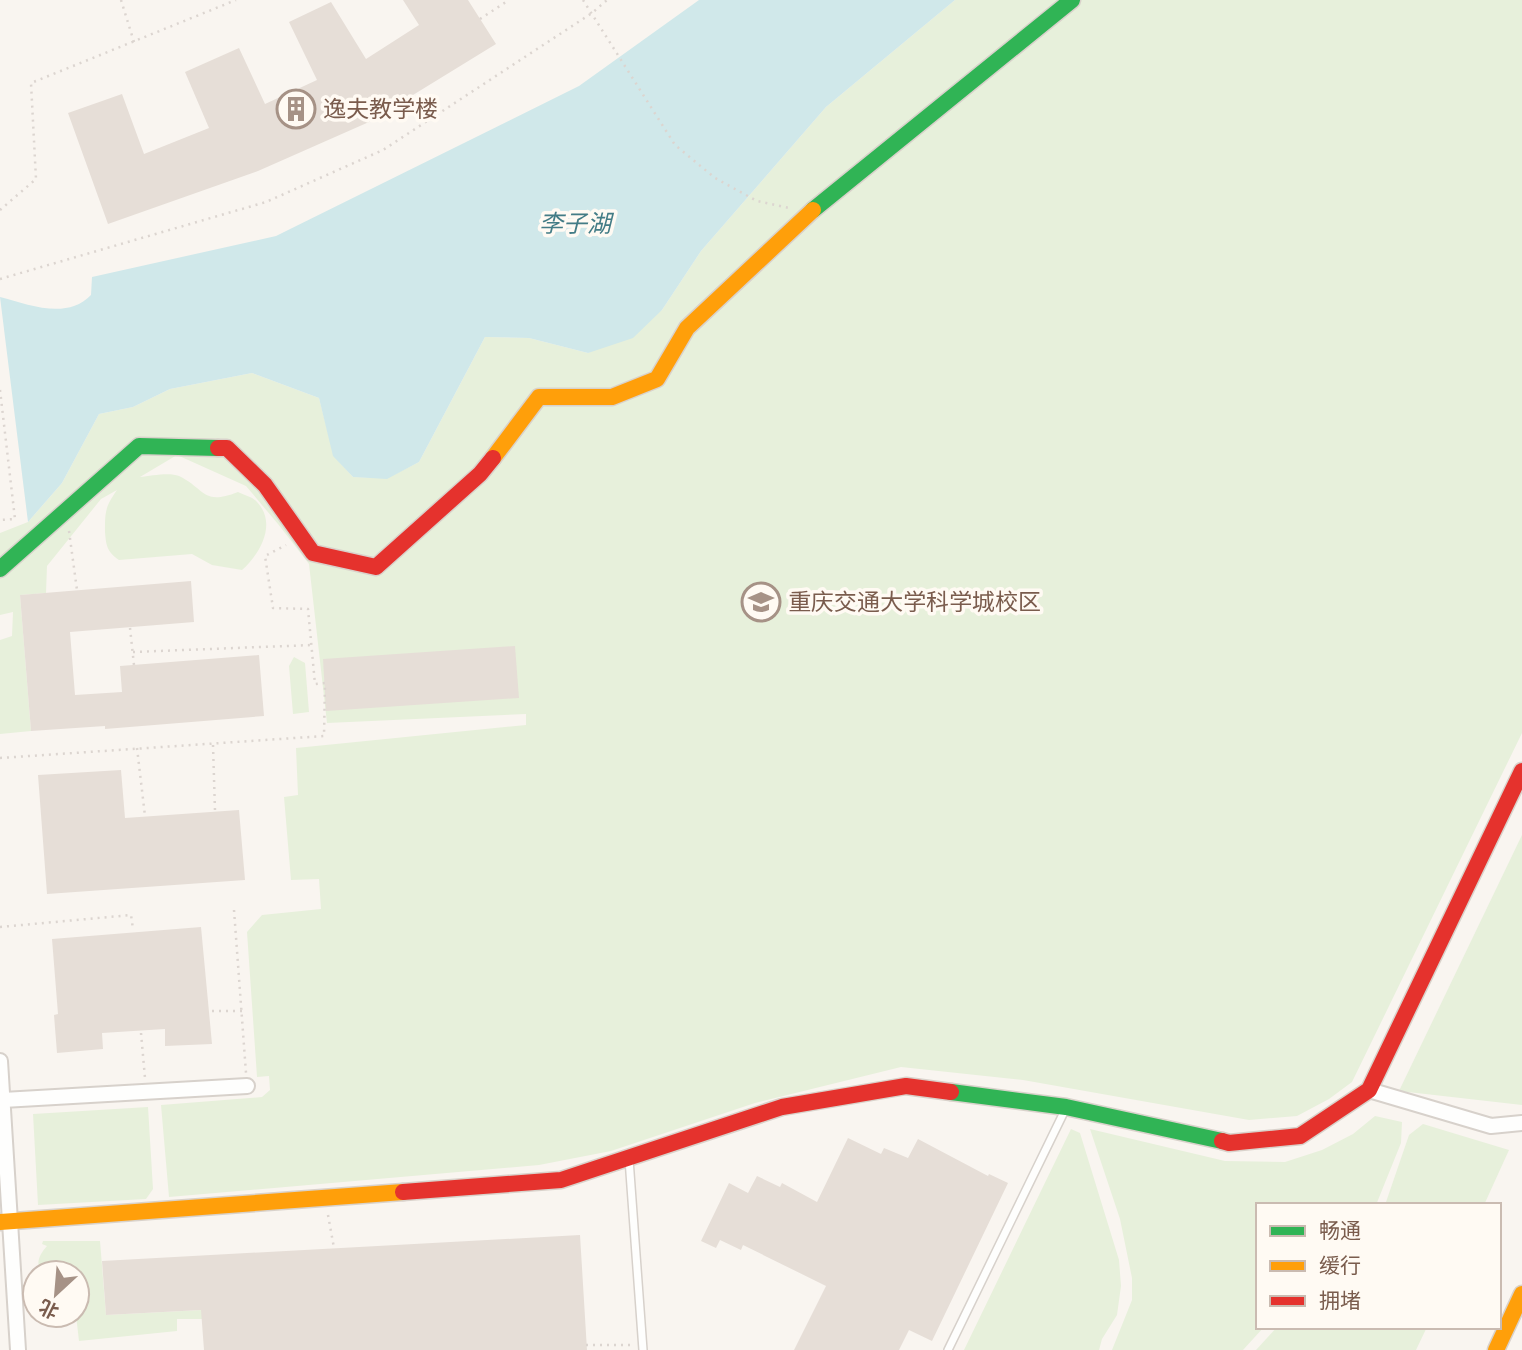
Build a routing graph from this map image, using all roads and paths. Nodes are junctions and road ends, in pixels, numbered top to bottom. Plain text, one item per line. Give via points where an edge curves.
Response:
1 (121, 0) edge
2 (236, 0) edge
3 (509, 0) edge
4 (583, 0) edge
5 (607, 0) edge
6 (1072, 0) edge
7 (592, 13) junction
8 (480, 19) dead end
9 (134, 42) junction
10 (0, 210) edge
11 (811, 212) junction
12 (0, 279) edge
13 (0, 390) edge
14 (67, 510) junction
15 (0, 520) edge
16 (302, 538) junction
17 (0, 569) edge
18 (77, 590) dead end
19 (130, 628) dead end
20 (312, 645) junction
21 (133, 652) junction
22 (134, 665) dead end
23 (213, 743) junction
24 (137, 748) junction
25 (0, 758) edge
26 (1522, 771) edge
27 (215, 811) dead end
28 (145, 816) dead end
29 (234, 910) dead end
30 (0, 928) edge
31 (134, 929) dead end
32 (212, 1010) dead end
33 (242, 1011) junction
34 (141, 1033) dead end
35 (0, 1061) edge
36 (247, 1086) joint
37 (1369, 1090) junction
38 (146, 1092) junction
39 (3, 1100) junction
40 (1066, 1108) junction
41 (1522, 1123) edge
42 (629, 1158) junction
43 (325, 1198) junction
44 (5, 1222) edge
45 (334, 1248) dead end
46 (1522, 1294) edge
47 (586, 1345) dead end
48 (643, 1348) edge
49 (18, 1350) edge
50 (948, 1350) edge
51 (1496, 1350) edge

1 - 9 path
2 - 9 path
3 - 8 path
4 - 7 path
5 - 7 path
6 - 11 street
7 - 11 path via 675,145 715,178 757,201
7 - 12 path via 383,150 267,202
9 - 10 path via 31,83 36,179
11 - 16 street via 687,328 657,379 612,397 539,397 480,474 376,567 313,553
13 - 15 path via 15,519
14 - 16 street via 139,446 228,448 265,485
14 - 17 street
14 - 18 path
16 - 20 path via 265,556 273,608 308,609
19 - 21 path
20 - 21 path
20 - 23 path via 315,684 325,683 324,736
21 - 22 path
23 - 24 path
23 - 27 path
24 - 25 path
24 - 28 path
26 - 37 street
29 - 33 path
30 - 31 path via 131,915
32 - 33 path
33 - 36 path
34 - 38 path
35 - 39 street
36 - 38 street
37 - 40 street via 1300,1136 1229,1143
37 - 41 street via 1491,1126
38 - 39 street
39 - 44 street
40 - 42 street via 906,1086 782,1107
40 - 50 lane
42 - 43 street via 561,1180
42 - 48 lane
43 - 44 street
43 - 45 path
44 - 49 street
46 - 51 street
47 - 48 path

